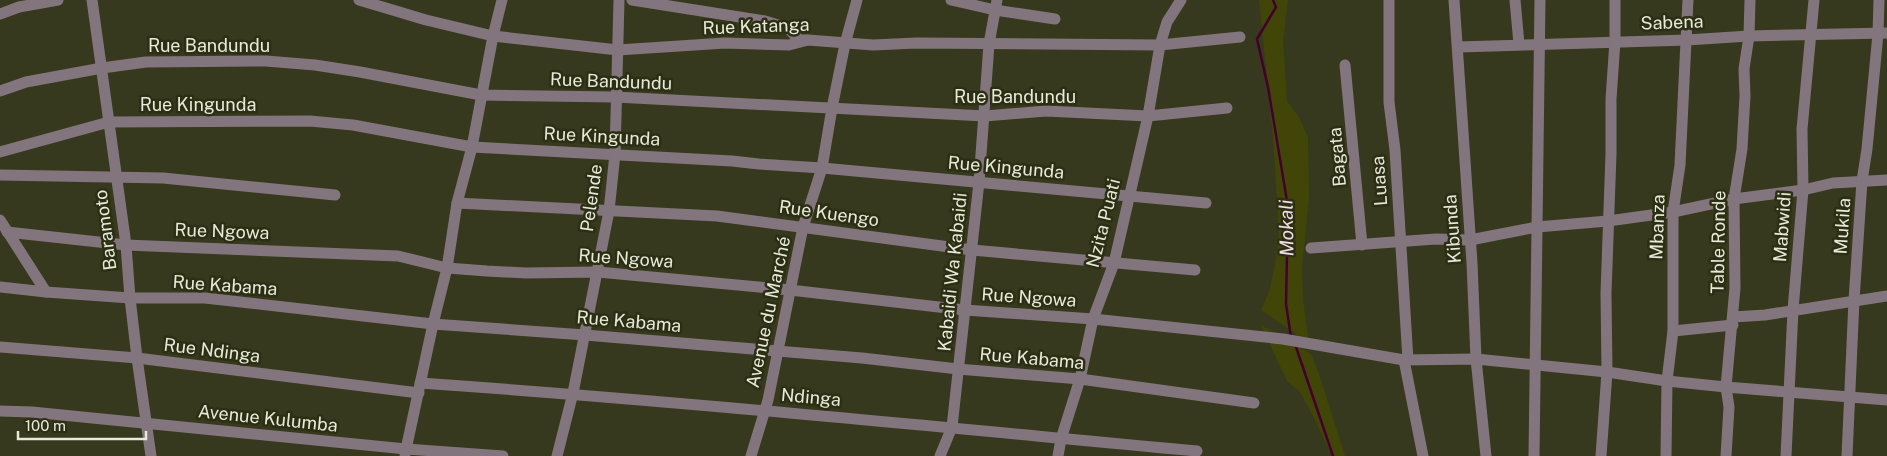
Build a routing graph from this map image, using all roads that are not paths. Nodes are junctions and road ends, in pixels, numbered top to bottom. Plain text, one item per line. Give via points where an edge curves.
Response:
1 (58, 0) edge
2 (92, 0) edge
3 (359, 0) edge
4 (502, 0) edge
5 (619, 0) edge
6 (632, 0) edge
7 (857, 0) edge
8 (951, 0) edge
9 (1181, 0) edge
10 (1389, 0) edge
11 (1454, 0) edge
12 (1515, 0) edge
13 (1540, 0) edge
14 (1614, 0) edge
15 (1688, 0) edge
16 (1750, 0) edge
17 (1814, 0) edge
18 (1879, 0) edge
19 (996, 5) edge
20 (0, 14) edge
21 (1055, 19) dead end
22 (1812, 34) junction
23 (1882, 34) edge
24 (493, 36) junction
25 (1749, 36) junction
26 (1240, 37) dead end
27 (808, 40) junction
28 (1687, 40) junction
29 (1615, 41) junction
30 (1541, 43) junction
31 (846, 44) junction
32 (989, 44) junction
33 (1519, 44) junction
34 (1160, 45) junction
35 (1458, 47) junction
36 (618, 50) junction
37 (1345, 65) dead end
38 (102, 68) junction
39 (0, 92) edge
40 (482, 95) junction
41 (615, 97) junction
42 (832, 108) junction
43 (1227, 108) dead end
44 (985, 116) junction
45 (1148, 116) junction
46 (109, 122) junction
47 (472, 147) junction
48 (0, 152) edge
49 (615, 154) junction
50 (822, 168) junction
51 (0, 175) edge
52 (116, 177) junction
53 (1887, 180) edge
54 (1862, 181) junction
55 (979, 182) junction
56 (1803, 190) junction
57 (335, 195) dead end
58 (1129, 195) junction
59 (1734, 199) junction
60 (1206, 203) dead end
61 (457, 204) junction
62 (609, 211) junction
63 (1673, 212) junction
64 (0, 220) edge
65 (1608, 221) junction
66 (1537, 226) junction
67 (803, 227) junction
68 (7, 232) junction
69 (1470, 240) junction
70 (1400, 242) junction
71 (126, 245) junction
72 (1362, 245) junction
73 (1311, 248) dead end
74 (972, 250) junction
75 (1114, 263) junction
76 (447, 268) junction
77 (1195, 270) dead end
78 (598, 272) junction
79 (0, 287) edge
80 (790, 290) junction
81 (46, 292) junction
82 (1887, 296) edge
83 (130, 298) junction
84 (1854, 300) junction
85 (965, 310) junction
86 (1793, 310) junction
87 (1093, 318) junction
88 (1733, 321) junction
89 (433, 324) junction
90 (1673, 331) junction
91 (585, 335) junction
92 (0, 347) edge
93 (776, 351) junction
94 (137, 358) junction
95 (1476, 359) junction
96 (1406, 360) junction
97 (1536, 366) junction
98 (958, 369) junction
99 (1607, 372) junction
100 (1080, 379) junction
101 (1668, 381) junction
102 (1726, 387) junction
103 (420, 388) junction
104 (1790, 392) junction
105 (573, 393) junction
106 (1850, 398) junction
107 (1887, 400) edge
108 (1254, 403) dead end
109 (764, 410) junction
110 (0, 411) edge
111 (146, 423) junction
112 (952, 427) junction
113 (1061, 439) junction
114 (1197, 451) dead end
115 (405, 452) edge
116 (151, 456) edge
117 (503, 456) edge
118 (556, 456) edge
119 (751, 456) edge
120 (940, 456) edge
121 (1058, 456) edge
122 (1423, 456) edge
123 (1486, 456) edge
124 (1534, 456) edge
125 (1601, 456) edge
126 (1666, 456) edge
127 (1726, 456) edge
128 (1786, 456) edge
129 (1847, 456) edge

1 - 20 street
2 - 38 street, Baramoto
3 - 24 street, Rue Katanga
4 - 24 street
5 - 36 street, Pelende
6 - 27 street via 765,20 788,28 799,40
7 - 31 street, Avenue du Marché
8 - 19 street
9 - 34 street, Nzita Puati via 1167,22
10 - 70 street, Luasa via 1389,102
11 - 35 street, Kibunda
12 - 33 street
13 - 30 street
14 - 29 street
15 - 28 street, Mbanza
16 - 25 street, Table Ronde
17 - 22 street, Mabwidi
18 - 23 street, Mukila
19 - 21 street
19 - 32 street, Kabaidi Wa Kabaidi
22 - 23 street, Sabena
22 - 25 street, Sabena
22 - 56 street, Mabwidi via 1802,129
23 - 54 street, Mukila
24 - 36 street, Rue Katanga
24 - 40 street
25 - 28 street, Sabena
25 - 59 street, Table Ronde via 1744,69 1742,149
26 - 34 street, Rue Katanga
27 - 31 street, Rue Katanga
27 - 36 street, Rue Katanga via 789,44 725,43
28 - 29 street, Sabena
28 - 63 street, Mbanza via 1680,164
29 - 30 street, Sabena
29 - 65 street
30 - 33 street, Sabena
30 - 66 street
31 - 32 street, Rue Katanga
31 - 42 street, Avenue du Marché
32 - 34 street, Rue Katanga
32 - 44 street, Kabaidi Wa Kabaidi
33 - 35 street, Sabena
34 - 45 street, Nzita Puati
35 - 69 street, Kibunda
36 - 41 street, Pelende
37 - 72 street, Bagata
38 - 39 street, Rue Bandundu via 26,82
38 - 40 street, Rue Bandundu via 146,62 266,61 360,72
38 - 46 street, Baramoto
40 - 41 street, Rue Bandundu
40 - 47 street
41 - 42 street, Rue Bandundu
41 - 49 street, Pelende
42 - 44 street, Rue Bandundu
42 - 50 street, Avenue du Marché
43 - 45 street, Rue Bandundu
44 - 45 street, Rue Bandundu via 1046,111
44 - 55 street, Kabaidi Wa Kabaidi
45 - 58 street, Nzita Puati
46 - 47 street, Rue Kingunda via 310,121 353,125
46 - 48 street, Rue Kingunda
46 - 52 street, Baramoto
47 - 49 street, Rue Kingunda
47 - 61 street
49 - 50 street, Rue Kingunda
49 - 62 street, Pelende
50 - 55 street, Rue Kingunda
50 - 67 street, Avenue du Marché
51 - 52 street
52 - 57 street via 163,178
52 - 71 street, Baramoto
53 - 54 street
54 - 56 street
54 - 84 street, Mukila
55 - 58 street, Rue Kingunda
55 - 74 street, Kabaidi Wa Kabaidi
56 - 59 street
56 - 86 street, Mabwidi
58 - 60 street, Rue Kingunda
58 - 75 street, Nzita Puati
59 - 63 street
59 - 88 street, Table Ronde
61 - 62 street, Rue Kuengo
61 - 76 street
62 - 67 street, Rue Kuengo via 717,216
62 - 78 street, Pelende
63 - 65 street
63 - 90 street, Mbanza
64 - 68 street
65 - 66 street
65 - 99 street
66 - 69 street
66 - 97 street
67 - 74 street, Rue Kuengo
67 - 80 street, Avenue du Marché
68 - 71 street, Rue Ngowa
68 - 81 street
69 - 70 street
69 - 95 street, Kibunda
70 - 72 street
70 - 96 street, Luasa
71 - 76 street, Rue Ngowa via 398,256
71 - 83 street, Baramoto
72 - 73 street
74 - 75 street, Rue Kuengo
74 - 85 street, Kabaidi Wa Kabaidi
75 - 77 street, Rue Kuengo
75 - 87 street, Nzita Puati
76 - 78 street, Rue Ngowa via 526,273
76 - 89 street
78 - 80 street, Rue Ngowa
78 - 91 street, Pelende
79 - 81 street, Rue Kabama
80 - 85 street, Rue Ngowa
80 - 93 street, Avenue du Marché
81 - 83 street, Rue Kabama
82 - 84 street
83 - 89 street, Rue Kabama via 206,298
83 - 94 street, Baramoto
84 - 86 street
84 - 106 street, Mukila
85 - 87 street, Rue Ngowa
85 - 98 street, Kabaidi Wa Kabaidi
86 - 88 street
86 - 104 street, Mabwidi
87 - 96 street, Rue Ngowa via 1283,339
87 - 100 street, Nzita Puati
88 - 90 street
88 - 102 street, Table Ronde
89 - 91 street, Rue Kabama
89 - 103 street
90 - 101 street, Mbanza
91 - 93 street, Rue Kabama
91 - 105 street, Pelende
92 - 94 street, Rue Ndinga
93 - 98 street, Rue Kabama
93 - 109 street, Avenue du Marché
94 - 103 street, Rue Ndinga
94 - 111 street, Baramoto
95 - 96 street, Rue Ngowa
95 - 97 street, Rue Ngowa
95 - 123 street, Kibunda
96 - 122 street, Luasa
97 - 99 street, Rue Ngowa
97 - 124 street
98 - 100 street, Rue Kabama
98 - 112 street, Kabaidi Wa Kabaidi
99 - 101 street, Rue Ngowa
99 - 125 street
100 - 108 street, Rue Kabama
100 - 113 street, Nzita Puati
101 - 102 street, Rue Ngowa
101 - 126 street, Mbanza
102 - 104 street, Rue Ngowa
102 - 127 street, Table Ronde via 1729,407
103 - 105 street, Ndinga
103 - 115 street
104 - 106 street, Rue Ngowa
104 - 128 street, Mabwidi
105 - 109 street, Ndinga
105 - 118 street, Pelende
106 - 107 street, Rue Ngowa
106 - 129 street, Mukila
109 - 112 street, Ndinga
109 - 119 street, Avenue du Marché
110 - 111 street, Avenue Kulumba
111 - 115 street, Avenue Kulumba
111 - 116 street, Baramoto
112 - 113 street, Ndinga
112 - 120 street, Kabaidi Wa Kabaidi
113 - 114 street, Ndinga
113 - 121 street, Nzita Puati
115 - 117 street, Avenue Kulumba

